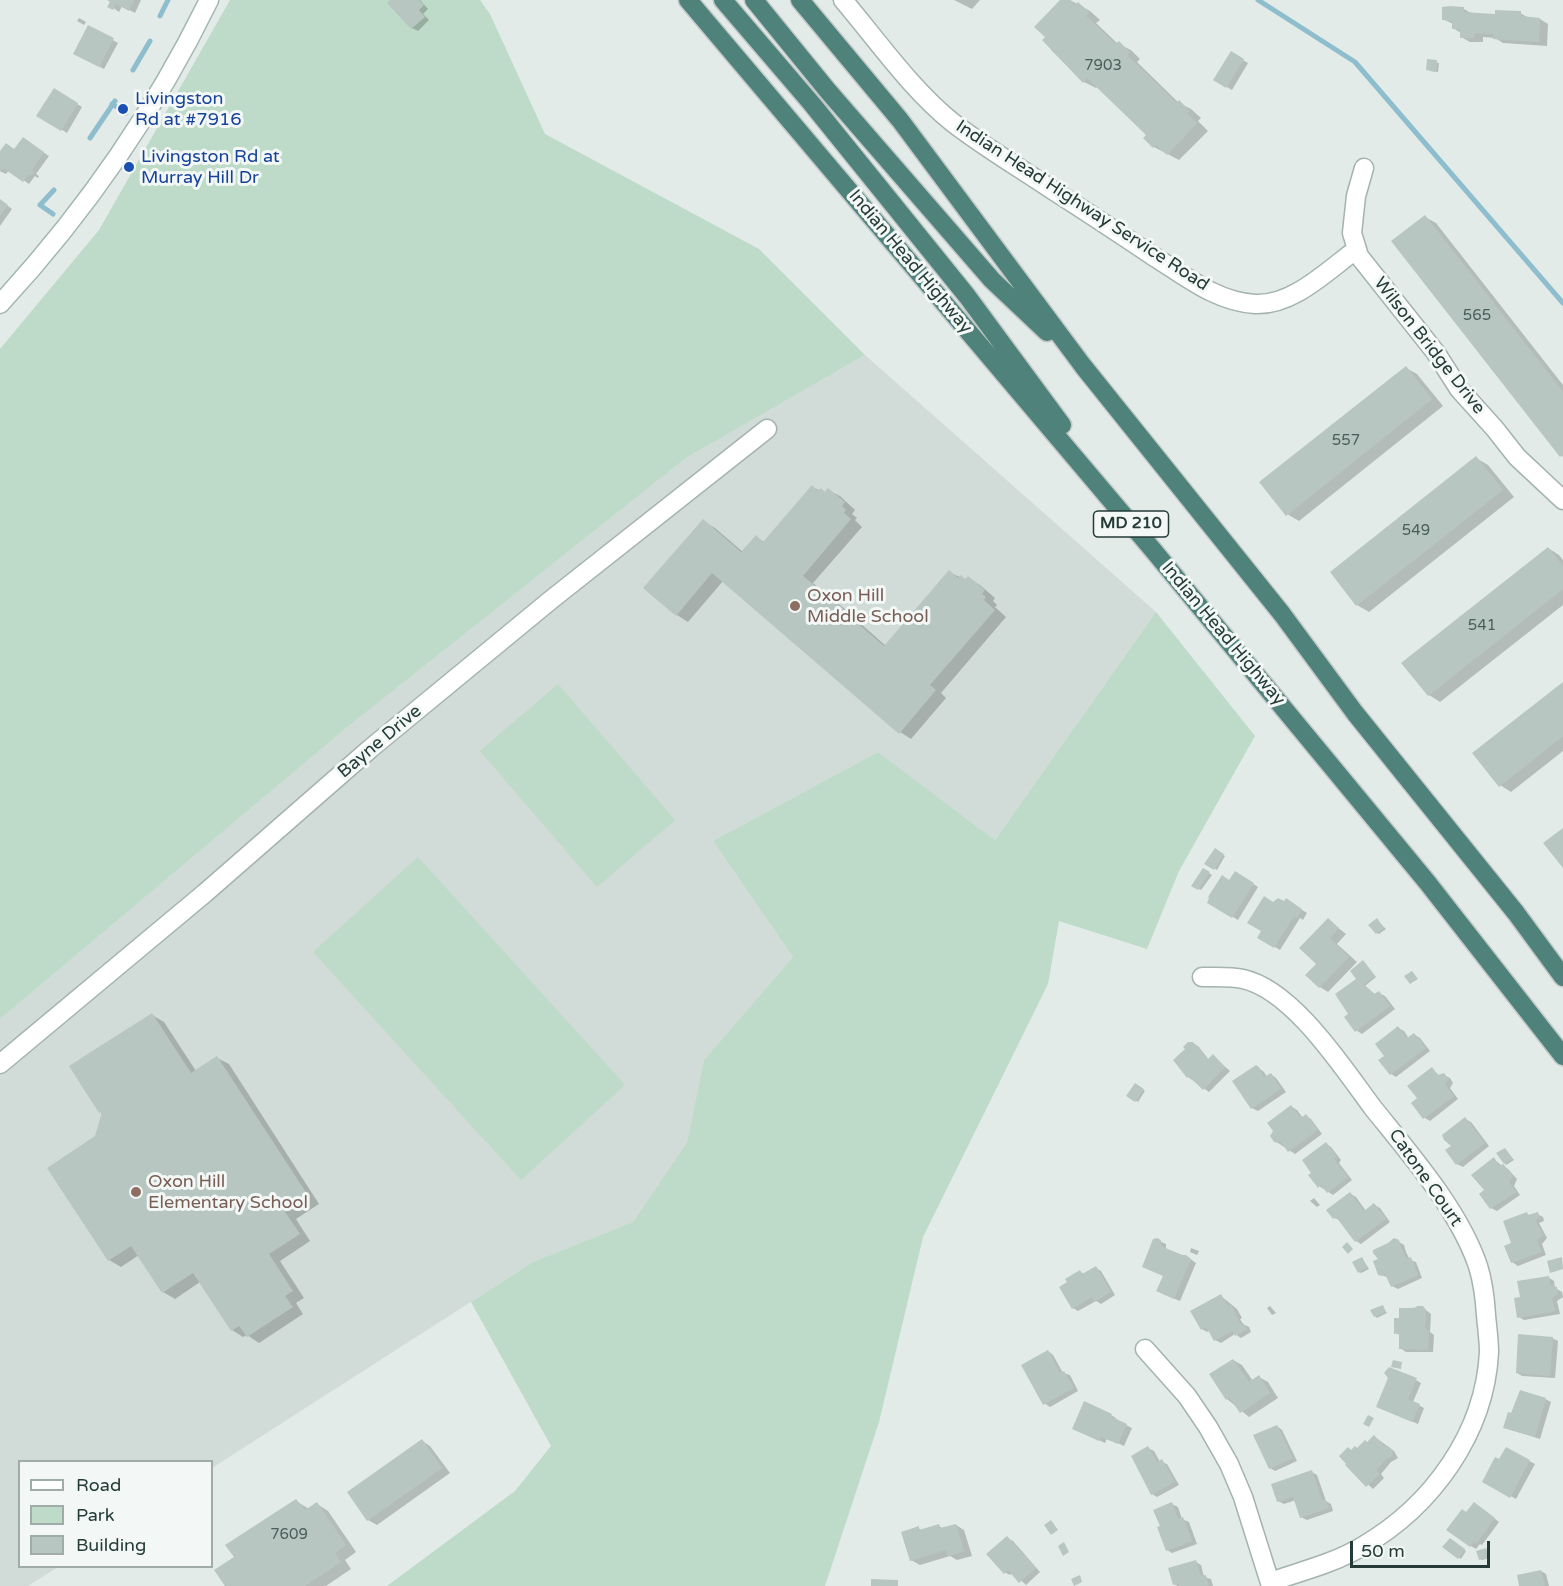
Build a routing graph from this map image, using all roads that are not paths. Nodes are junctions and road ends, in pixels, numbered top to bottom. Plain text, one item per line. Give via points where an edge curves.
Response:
1 (209, 0) edge
2 (688, 0) edge
3 (723, 0) edge
4 (754, 0) edge
5 (800, 0) edge
6 (843, 0) edge
7 (1364, 168) dead end
8 (1357, 249) junction
9 (0, 304) edge
10 (1083, 366) junction
11 (767, 429) dead end
12 (1563, 500) edge
13 (1153, 550) junction
14 (1563, 976) edge
15 (1202, 977) dead end
16 (1563, 1056) edge
17 (0, 1064) edge
18 (1145, 1349) dead end
19 (1271, 1584) edge

1 - 9 street via 132,137 80,209
2 - 13 highway, Indian Head Highway / MD 210
3 - 13 highway via 967,296
4 - 10 highway via 992,280
5 - 10 highway, MD 210 via 900,120
6 - 8 street, Indian Head Highway Service Road via 916,86 953,122 1216,294 1256,304 1278,300 1299,292
7 - 8 street, Wilson Bridge Drive via 1352,233
8 - 12 street, Wilson Bridge Drive via 1459,389 1517,457
10 - 14 highway, MD 210
11 - 17 street, Bayne Drive via 371,748 206,893
13 - 16 highway, Indian Head Highway / MD 210 via 1427,882
15 - 19 street, Catone Court via 1244,979 1265,987 1291,1007 1323,1042 1451,1212 1478,1266 1485,1304 1489,1351 1477,1413 1438,1482 1411,1512 1363,1546
18 - 19 street via 1186,1396 1229,1464

